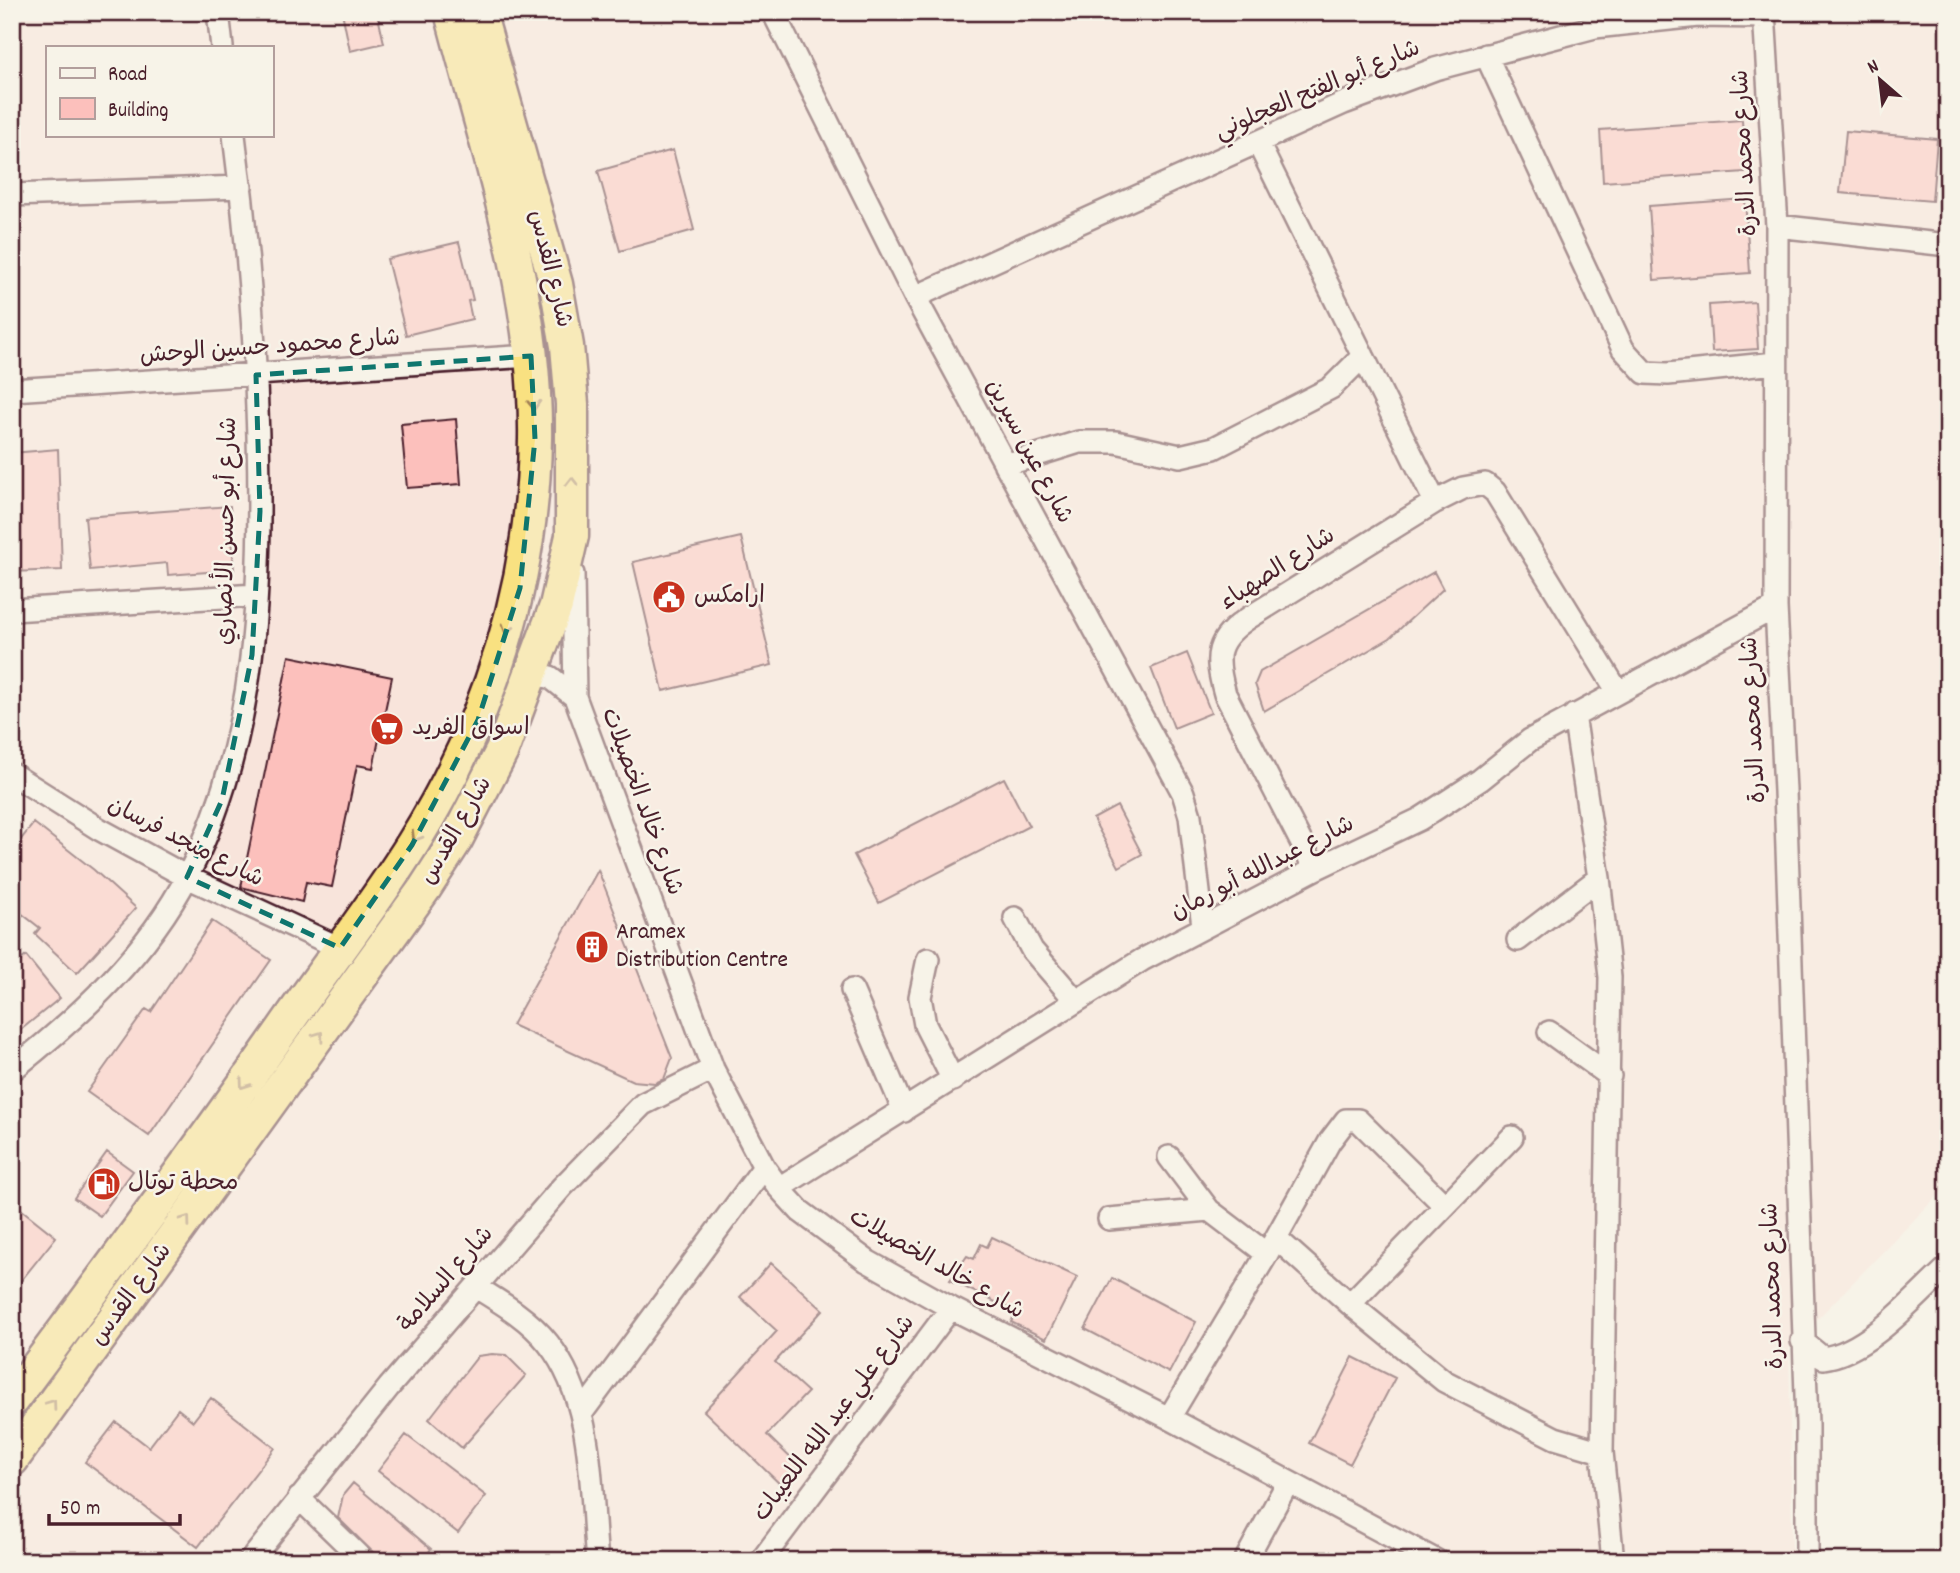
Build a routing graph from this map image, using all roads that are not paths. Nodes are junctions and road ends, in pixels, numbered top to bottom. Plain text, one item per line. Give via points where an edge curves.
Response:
1 (218, 12) edge
2 (430, 12) edge
3 (451, 12) edge
4 (478, 12) edge
5 (773, 12) edge
6 (1765, 15) edge
7 (1567, 22) edge
8 (222, 46) edge
9 (1486, 55) junction
10 (234, 136) edge
11 (1258, 143) junction
12 (241, 187) junction
13 (12, 195) edge
14 (1777, 226) junction
15 (1948, 245) edge
16 (516, 265) junction
17 (915, 297) junction
18 (531, 356) junction
19 (1363, 356) junction
20 (1776, 363) junction
21 (256, 375) junction
22 (12, 390) edge
23 (1005, 465) junction
24 (1435, 502) junction
25 (572, 536) junction
26 (256, 595) junction
27 (1776, 607) junction
28 (12, 610) edge
29 (533, 675) junction
30 (1618, 692) junction
31 (575, 697) junction
32 (1573, 715) junction
33 (15, 781) edge
34 (1315, 869) junction
35 (187, 877) junction
36 (1599, 878) junction
37 (1015, 918) dead end
38 (1203, 926) junction
39 (1518, 940) dead end
40 (340, 948) junction
41 (928, 959) dead end
42 (852, 990) dead end
43 (1076, 1001) junction
44 (1549, 1032) dead end
45 (713, 1069) junction
46 (12, 1070) edge
47 (1610, 1076) junction
48 (953, 1080) junction
49 (904, 1111) junction
50 (1511, 1137) dead end
51 (1169, 1157) dead end
52 (764, 1167) junction
53 (779, 1188) junction
54 (1446, 1206) junction
55 (1209, 1210) junction
56 (1109, 1219) dead end
57 (1272, 1246) junction
58 (1948, 1267) edge
59 (476, 1287) junction
60 (1350, 1304) junction
61 (951, 1308) junction
62 (1802, 1341) junction
63 (12, 1400) edge
64 (581, 1414) junction
65 (1169, 1418) junction
66 (1807, 1424) junction
67 (1602, 1452) junction
68 (12, 1460) edge
69 (1288, 1482) junction
70 (299, 1498) junction
71 (250, 1561) edge
72 (364, 1561) edge
73 (597, 1561) edge
74 (761, 1561) edge
75 (1245, 1561) edge
76 (1437, 1561) edge
77 (1613, 1561) edge
78 (1807, 1561) edge
79 (1820, 1561) edge

1 - 8 street
2 - 16 highway via 481,211 493,236
3 - 16 highway, شارع القدس
25 -> 4 highway, شارع القدس via 572,404 556,284
5 - 17 street, شارع عين سيرين
6 - 7 street, شارع أبو الفتح العجلوني
6 - 14 street, شارع محمد الدرة
7 - 9 street, شارع أبو الفتح العجلوني
9 - 11 street, شارع أبو الفتح العجلوني via 1374,90
9 - 20 street via 1623,349 1645,373
10 - 12 street, شارع أبو حسن الأنصاري
11 - 17 street, شارع أبو الفتح العجلوني
11 - 19 street
12 - 13 street
12 - 21 street, شارع أبو حسن الأنصاري
14 - 15 street
14 - 20 street, شارع محمد الدرة
16 - 18 highway, شارع القدس
17 - 23 street, شارع عين سيرين
18 - 21 street, شارع محمود حسين الوحش
18 -> 40 highway, شارع القدس via 535,439 527,550 492,678 478,720 434,806
19 - 23 street via 1331,388 1214,448 1180,456 1116,442 1079,442
19 - 24 street
20 - 27 street, شارع محمد الدرة
21 - 22 street, شارع محمود حسين الوحش
21 - 26 street, شارع أبو حسن الأنصاري via 260,511
23 - 38 street, شارع عين سيرين via 1183,793 1190,816
24 - 30 street, شارع الصهباء via 1463,488 1485,484 1495,492
24 - 34 street, شارع الصهباء via 1240,623 1219,646 1218,669 1225,694
25 - 29 highway, شارع القدس via 556,606
25 - 31 street, شارع خالد الخصيلات
26 - 28 street
26 - 35 street, شارع أبو حسن الأنصاري via 244,707 232,761 222,800
27 - 30 street, شارع عبدالله أبو رمان
27 - 62 street, شارع محمد الدرة
29 - 31 street, شارع خالد الخصيلات via 550,677
68 -> 29 highway, شارع القدس via 425,888 483,791
30 - 32 street, شارع عبدالله أبو رمان
31 - 45 street, شارع خالد الخصيلات
32 - 34 street, شارع عبدالله أبو رمان via 1530,740 1420,820
32 - 36 street
33 - 35 street, شارع منجد فرسان
34 - 38 street, شارع عبدالله أبو رمان
35 - 40 street, شارع منجد فرسان
35 - 46 street, شارع أبو حسن الأنصاري via 108,985
36 - 39 street
36 - 47 street via 1610,977
37 - 43 street via 1032,950
38 - 43 street, شارع عبدالله أبو رمان
40 -> 63 highway, شارع القدس via 180,1176
41 - 48 street via 920,997 925,1025
42 - 49 street
43 - 48 street, شارع عبدالله أبو رمان
44 - 47 street
45 - 52 street, شارع خالد الخصيلات
45 - 59 street, شارع السلامة via 665,1090 628,1118
47 - 67 street
48 - 49 street, شارع عبدالله أبو رمان
49 - 53 street, شارع عبدالله أبو رمان
50 - 54 street
51 - 55 street
52 - 53 street, شارع خالد الخصيلات
52 - 64 street
53 - 61 street, شارع خالد الخصيلات via 800,1211 867,1261
54 - 57 street via 1359,1120 1352,1119 1341,1125 1330,1141
54 - 60 street
55 - 56 street
55 - 57 street
57 - 60 street
57 - 65 street
58 - 62 street via 1892,1319 1839,1356 1823,1358
59 - 64 street via 513,1310 549,1343
59 - 70 street, شارع السلامة
60 - 67 street via 1444,1381 1555,1438
61 - 65 street, شارع خالد الخصيلات
61 - 74 street, شارع علي عبد الله اللعيبات
62 - 66 street, شارع محمد الدرة
64 - 73 street
65 - 69 street, شارع خالد الخصيلات
66 - 78 street, شارع محمد الدرة
66 - 79 street, شارع محمد الدرة
67 - 77 street
69 - 75 street
69 - 76 street, شارع خالد الخصيلات
70 - 71 street, شارع السلامة
70 - 72 street

